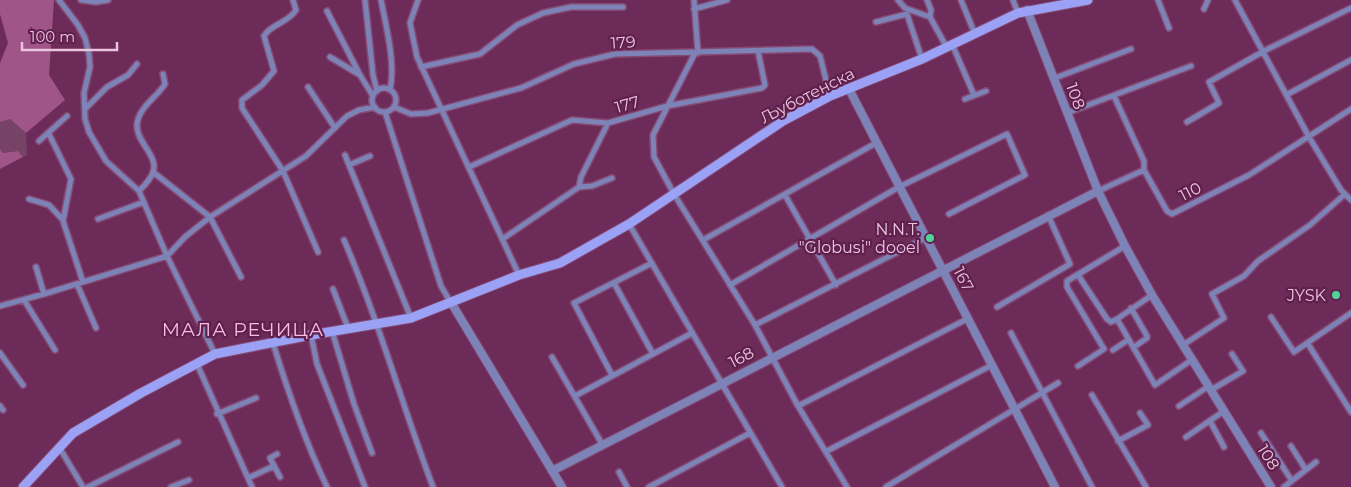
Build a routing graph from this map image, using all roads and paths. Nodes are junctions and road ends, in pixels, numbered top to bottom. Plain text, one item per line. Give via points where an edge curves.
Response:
1 (58, 0) edge
2 (82, 0) edge
3 (108, 0) edge
4 (293, 0) edge
5 (365, 0) edge
6 (381, 0) edge
7 (418, 0) edge
8 (694, 0) edge
9 (727, 0) edge
10 (898, 0) edge
11 (927, 0) edge
12 (962, 0) edge
13 (1013, 0) edge
14 (1088, 0) edge
15 (1158, 0) edge
16 (1208, 0) edge
17 (1235, 0) edge
18 (623, 7) dead end
19 (1351, 8) edge
20 (694, 9) junction
21 (1204, 9) dead end
22 (1028, 10) junction
23 (327, 11) dead end
24 (1018, 13) junction
25 (930, 17) junction
26 (876, 22) dead end
27 (1169, 28) dead end
28 (975, 34) junction
29 (949, 45) junction
30 (1131, 49) dead end
31 (758, 51) junction
32 (1264, 51) junction
33 (696, 53) junction
34 (330, 57) dead end
35 (922, 59) junction
36 (1351, 60) edge
37 (137, 64) dead end
38 (1191, 66) dead end
39 (421, 68) junction
40 (163, 74) dead end
41 (360, 75) junction
42 (1055, 78) junction
43 (308, 87) dead end
44 (849, 89) junction
45 (390, 90) junction
46 (986, 91) dead end
47 (375, 93) junction
48 (1288, 94) junction
49 (974, 95) junction
50 (830, 96) junction
51 (1114, 96) junction
52 (965, 99) dead end
53 (394, 106) junction
54 (667, 106) junction
55 (375, 107) junction
56 (442, 108) junction
57 (1351, 108) edge
58 (85, 109) junction
59 (385, 112) junction
60 (1067, 113) junction
61 (66, 116) dead end
62 (1187, 122) dead end
63 (608, 123) junction
64 (335, 128) junction
65 (49, 134) junction
66 (1309, 136) junction
67 (39, 141) dead end
68 (876, 143) junction
69 (345, 155) dead end
70 (370, 156) dead end
71 (349, 165) junction
72 (469, 167) junction
73 (1144, 170) junction
74 (283, 171) junction
75 (153, 172) junction
76 (612, 178) dead end
77 (579, 187) junction
78 (899, 187) junction
79 (139, 191) junction
80 (1098, 191) junction
81 (674, 194) junction
82 (1345, 194) junction
83 (785, 195) junction
84 (29, 199) dead end
85 (1351, 200) edge
86 (144, 202) junction
87 (949, 214) dead end
88 (1048, 215) junction
89 (210, 218) junction
90 (98, 219) dead end
91 (63, 221) junction
92 (629, 224) junction
93 (926, 237) junction
94 (504, 238) junction
95 (809, 238) junction
96 (344, 240) dead end
97 (703, 240) junction
98 (1125, 246) junction
99 (318, 252) dead end
100 (167, 256) junction
101 (652, 263) junction
102 (36, 267) dead end
103 (944, 269) junction
104 (520, 275) junction
105 (1078, 275) junction
106 (241, 277) dead end
107 (80, 283) junction
108 (614, 283) junction
109 (730, 285) junction
110 (836, 285) junction
111 (333, 289) dead end
112 (44, 294) junction
113 (1152, 295) junction
114 (24, 300) junction
115 (452, 304) junction
116 (0, 306) edge
117 (997, 307) dead end
118 (1132, 308) junction
119 (1351, 312) edge
120 (1271, 317) dead end
121 (411, 318) junction
122 (969, 318) junction
123 (1117, 319) junction
124 (378, 324) junction
125 (755, 325) junction
126 (96, 328) dead end
127 (348, 328) junction
128 (332, 331) junction
129 (692, 333) junction
130 (1011, 333) dead end
131 (311, 335) junction
132 (1128, 340) junction
133 (273, 343) junction
134 (1308, 344) junction
135 (1137, 345) dead end
136 (1183, 345) junction
137 (55, 350) dead end
138 (1113, 350) dead end
139 (0, 354) edge
140 (216, 354) junction
141 (652, 354) junction
142 (1232, 354) dead end
143 (773, 356) junction
144 (552, 357) dead end
145 (1192, 360) junction
146 (197, 364) junction
147 (992, 365) junction
148 (1078, 366) dead end
149 (612, 375) junction
150 (721, 383) junction
151 (1058, 383) dead end
152 (23, 385) dead end
153 (1210, 388) junction
154 (1042, 393) junction
155 (1092, 394) dead end
156 (575, 396) junction
157 (256, 398) dead end
158 (798, 406) junction
159 (1178, 406) dead end
160 (1014, 409) junction
161 (1224, 411) junction
162 (1351, 412) edge
163 (1140, 413) dead end
164 (217, 414) junction
165 (1210, 421) junction
166 (750, 433) junction
167 (1261, 433) dead end
168 (1186, 436) dead end
169 (1118, 441) junction
170 (178, 442) dead end
171 (602, 444) junction
172 (59, 446) junction
173 (1291, 446) dead end
174 (1224, 447) dead end
175 (826, 451) junction
176 (372, 453) dead end
177 (276, 454) dead end
178 (1316, 462) dead end
179 (274, 466) junction
180 (1306, 470) junction
181 (552, 471) junction
182 (619, 472) dead end
183 (280, 477) dead end
184 (248, 478) junction
185 (189, 480) dead end
186 (1292, 481) junction
187 (779, 486) edge
188 (1052, 486) edge
189 (1268, 486) edge
190 (23, 487) edge
191 (83, 487) edge
192 (88, 487) edge
193 (171, 487) edge
194 (252, 487) edge
195 (327, 487) edge
196 (365, 487) edge
197 (433, 487) edge
198 (562, 487) edge
199 (628, 487) edge
200 (648, 487) edge
201 (847, 487) edge
202 (886, 487) edge
203 (1092, 487) edge
204 (1146, 487) edge
205 (1284, 487) edge

1 - 58 street via 85,38 90,67 84,93
2 - 3 street
4 - 74 street via 296,10 293,15 268,30 264,36 274,70 262,85 242,100 246,116
5 - 47 street
6 - 45 street via 388,34
7 - 39 street via 410,23
8 - 20 street
9 - 20 street
10 - 25 street via 905,8
11 - 25 street
12 - 28 street
13 - 24 street
14 - 22 main road, Љуботенска
15 - 27 street
16 - 21 street
17 - 32 street
18 - 39 street via 571,7 543,13 517,25 480,54
19 - 32 street
20 - 33 street
22 - 24 main road, Љуботенска
22 - 42 street, 108
23 - 41 street
24 - 28 main road, Љуботенска
25 - 29 street
26 - 35 street via 907,14
28 - 29 main road, Љуботенска
29 - 35 main road, Љуботенска
29 - 49 street
30 - 42 street
31 - 33 street, 179
31 - 50 street, 179 via 816,51
31 - 54 street, 177 via 765,85 762,88
32 - 48 street
32 - 62 street via 1210,82 1219,103
33 - 54 street
33 - 56 street, 179 via 631,52 588,59 521,88
34 - 41 street
35 - 44 main road, Љуботенска
36 - 48 street
37 - 58 street
38 - 51 street
39 - 56 street
40 - 75 street via 165,84 136,124 138,136 150,156
41 - 47 street
42 - 60 street, 108
43 - 64 street
44 - 50 main road, Љуботенска
44 - 68 street, 167
45 - 47 street via 383,88
45 - 53 street via 396,98
46 - 49 street
47 - 55 street
48 - 66 street
49 - 52 street
50 - 81 main road, Љуботенска via 783,121
51 - 60 street
51 - 73 street via 1144,161
53 - 56 street, 179 via 412,114
53 - 59 street
54 - 63 street, 177
54 - 81 street via 652,144 654,157
55 - 59 street
55 - 64 street via 347,116
56 - 72 street
57 - 66 street
58 - 79 street via 85,119 95,144 106,161
59 - 115 street via 441,286
60 - 80 street, 108
61 - 65 street
63 - 72 street, 177 via 563,122
63 - 77 street
64 - 74 street via 306,156
65 - 67 street
65 - 91 street via 71,179
66 - 73 street, 110 via 1249,175 1172,214 1167,211
66 - 82 street
68 - 78 street, 167
68 - 83 street
69 - 71 street
70 - 71 street
71 - 121 street
72 - 94 street
73 - 80 street
74 - 89 street
74 - 99 street
75 - 79 street
75 - 89 street
76 - 77 street
77 - 94 street
78 - 87 street via 1007,134 1025,175
78 - 93 street, 167
78 - 95 street
79 - 86 street
80 - 88 street
80 - 98 street, 108
81 - 92 main road, Љуботенска
81 - 97 street
82 - 85 street
82 - 136 street via 1310,225 1258,261 1244,276 1212,294 1224,318
83 - 95 street
83 - 97 street
84 - 91 street via 49,205
86 - 90 street
86 - 100 street
88 - 103 street
88 - 117 street via 1070,264
89 - 100 street
89 - 106 street
91 - 107 street
92 - 101 street
92 - 104 main road, Љуботенска via 560,263
93 - 103 street, 167
93 - 110 street
94 - 104 street
95 - 109 street
95 - 110 street
96 - 124 street
97 - 109 street
98 - 105 street
98 - 113 street, 108
100 - 107 street
100 - 140 street
101 - 108 street
101 - 129 street
102 - 112 street
103 - 122 street, 167
103 - 143 street, 168
104 - 115 main road, Љуботенска
105 - 123 street via 1107,319 1112,322
105 - 148 street via 1067,281 1067,287 1104,349
107 - 112 street
107 - 126 street
108 - 141 street
108 - 149 street via 577,301 574,306
109 - 125 street
110 - 125 street
111 - 127 street
112 - 114 street
113 - 118 street
113 - 136 street, 108
114 - 116 street
114 - 137 street
115 - 121 main road, Љуботенска
115 - 181 street
118 - 123 street
118 - 135 street via 1147,336
119 - 134 street
120 - 134 street via 1294,352
121 - 124 main road, Љуботенска
122 - 147 street, 167
122 - 158 street
123 - 132 street
124 - 127 main road, Љуботенска
124 - 197 street
125 - 143 street
127 - 128 main road, Љуботенска
128 - 131 main road, Љуботенска
128 - 176 street
129 - 141 street
129 - 150 street
130 - 154 street
131 - 133 main road, Љуботенска
131 - 196 street via 317,364
132 - 138 street
132 - 145 street via 1154,385
133 - 140 main road, Љуботенска
133 - 195 street via 288,391
134 - 162 street
136 - 145 street, 108
139 - 152 street
140 - 146 main road, Љуботенска
141 - 149 street
142 - 153 street via 1243,371
143 - 150 street, 168
143 - 158 street
144 - 156 street
145 - 153 street, 108
146 - 164 street
146 - 172 main road, Љуботенска via 141,392 73,433
147 - 160 street, 167
147 - 175 street
149 - 156 street
150 - 166 street
150 - 171 street, 168
151 - 154 street
153 - 159 street
153 - 161 street, 108
154 - 160 street
154 - 203 street
155 - 169 street
156 - 171 street
157 - 164 street
158 - 175 street
160 - 188 street, 167
160 - 202 street
161 - 165 street
161 - 189 street, 108
163 - 169 street via 1148,425
164 - 184 street
165 - 168 street
165 - 174 street
166 - 187 street
166 - 200 street
167 - 186 street
169 - 204 street
170 - 192 street
171 - 181 street, 168
172 - 190 main road, Љуботенска
172 - 191 street
173 - 180 street
175 - 201 street
177 - 179 street via 270,458
178 - 180 street
179 - 183 street
179 - 184 street
180 - 186 street
181 - 198 street
182 - 199 street
184 - 194 street
185 - 193 street
186 - 205 street

